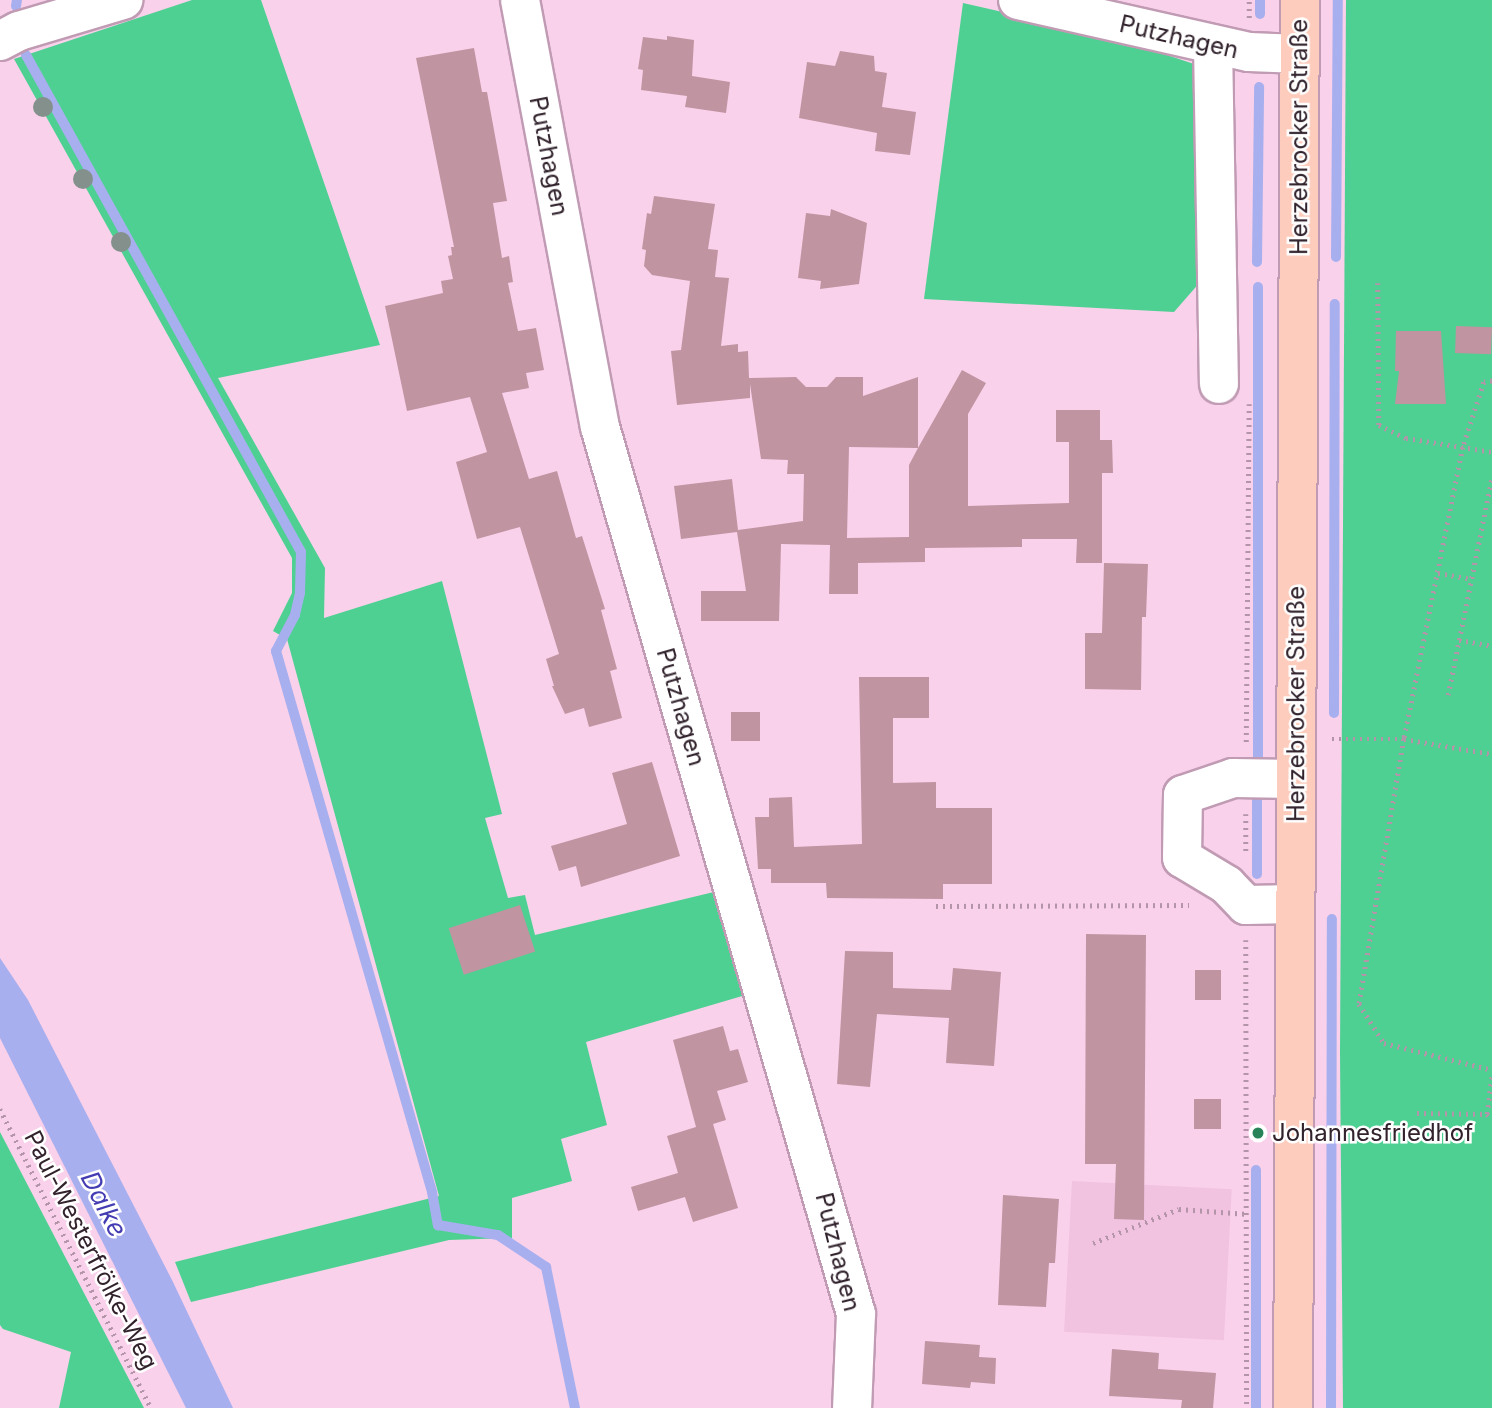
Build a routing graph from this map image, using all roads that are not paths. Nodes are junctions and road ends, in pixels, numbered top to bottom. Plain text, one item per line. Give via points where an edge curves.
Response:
1 (123, 0) edge
2 (520, 0) edge
3 (1018, 0) edge
4 (1300, 0) edge
5 (0, 41) edge
6 (1213, 45) junction
7 (1300, 54) junction
8 (1234, 391) road end
9 (1296, 779) junction
10 (1295, 904) junction
11 (852, 1408) edge
12 (1293, 1408) edge

1 - 5 street
2 - 11 street, Putzhagen via 600,427 856,1314
3 - 6 street, Putzhagen
4 - 7 main road, Herzebrocker Straße
6 - 7 street, Putzhagen
6 - 8 street
7 - 9 main road, Herzebrocker Straße
9 - 10 main road, Herzebrocker Straße
9 - 10 street via 1233,778 1183,794 1182,858 1227,885 1246,905
10 - 12 main road, Herzebrocker Straße

